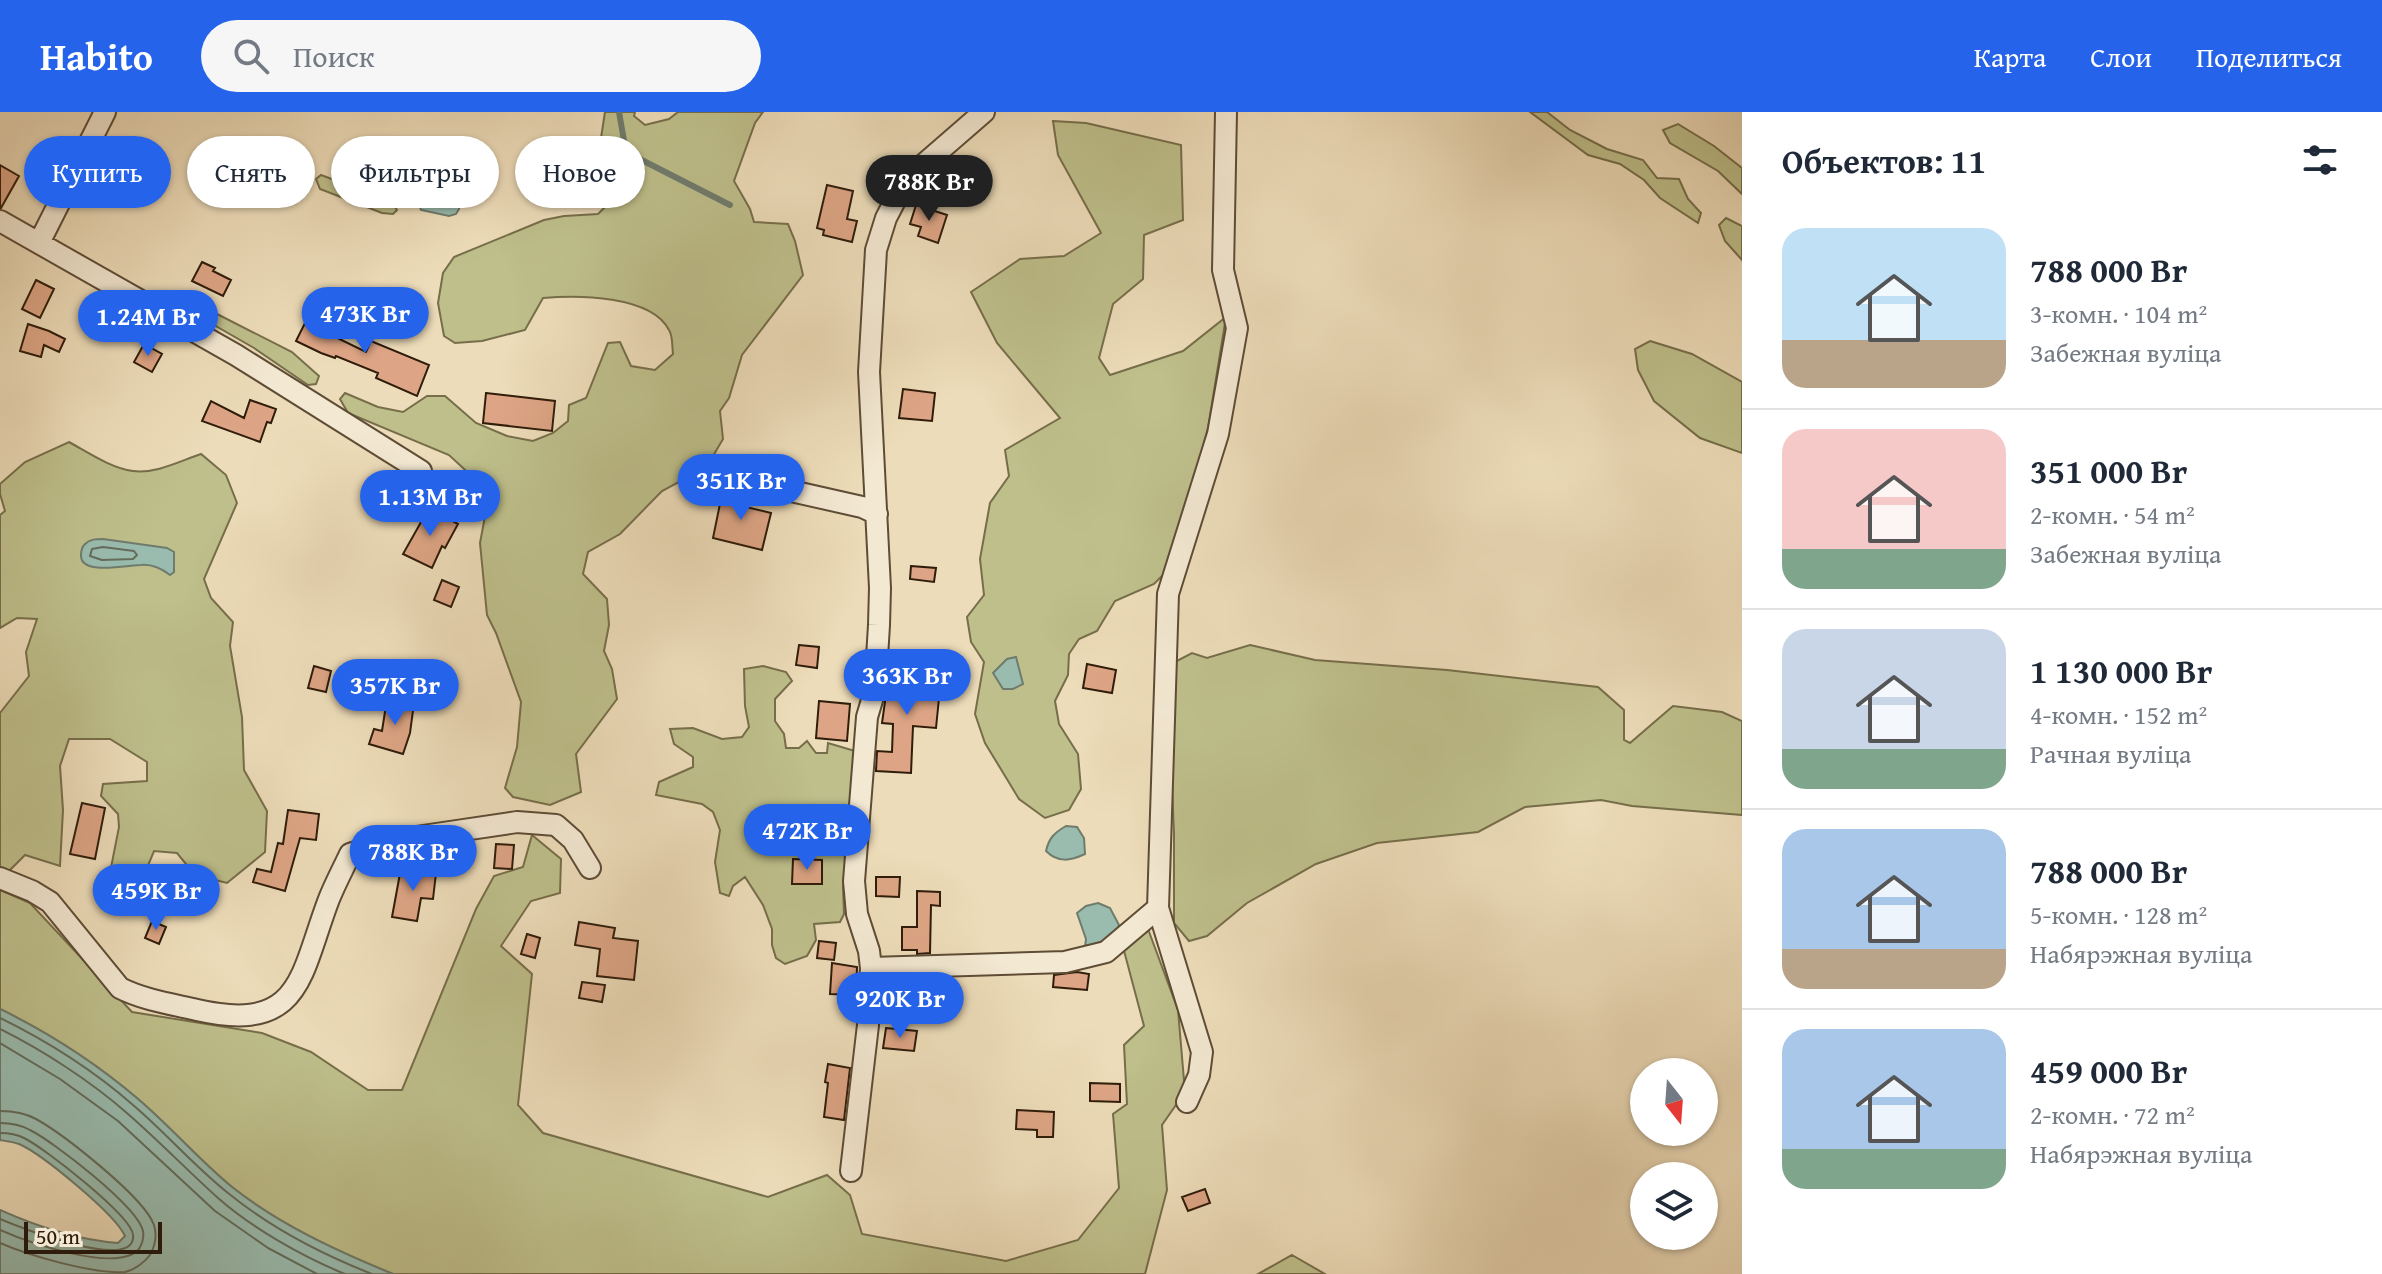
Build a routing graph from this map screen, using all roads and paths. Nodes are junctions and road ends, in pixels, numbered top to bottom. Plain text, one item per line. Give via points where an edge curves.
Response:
1 (105, 112) edge
2 (984, 112) edge
3 (1226, 112) edge
4 (0, 221) edge
5 (39, 243) junction
6 (421, 471) dead end
7 (716, 474) dead end
8 (877, 514) junction
9 (590, 868) dead end
10 (0, 878) edge
11 (1158, 908) junction
12 (871, 968) junction
13 (1187, 1102) dead end
14 (851, 1171) dead end

1 - 5 street
2 - 8 street via 916,171 886,218 876,250 869,372
3 - 11 street via 1223,270 1237,328 1218,434 1168,594
4 - 5 street
5 - 6 street via 236,355
7 - 8 street
8 - 12 street via 875,690 867,717 854,881
9 - 10 street via 573,840 556,825 517,822 389,841 350,854 296,989 284,1003 240,1016 120,988 50,902
11 - 12 street via 1106,952 1065,962
11 - 13 street via 1202,1052
12 - 14 street

